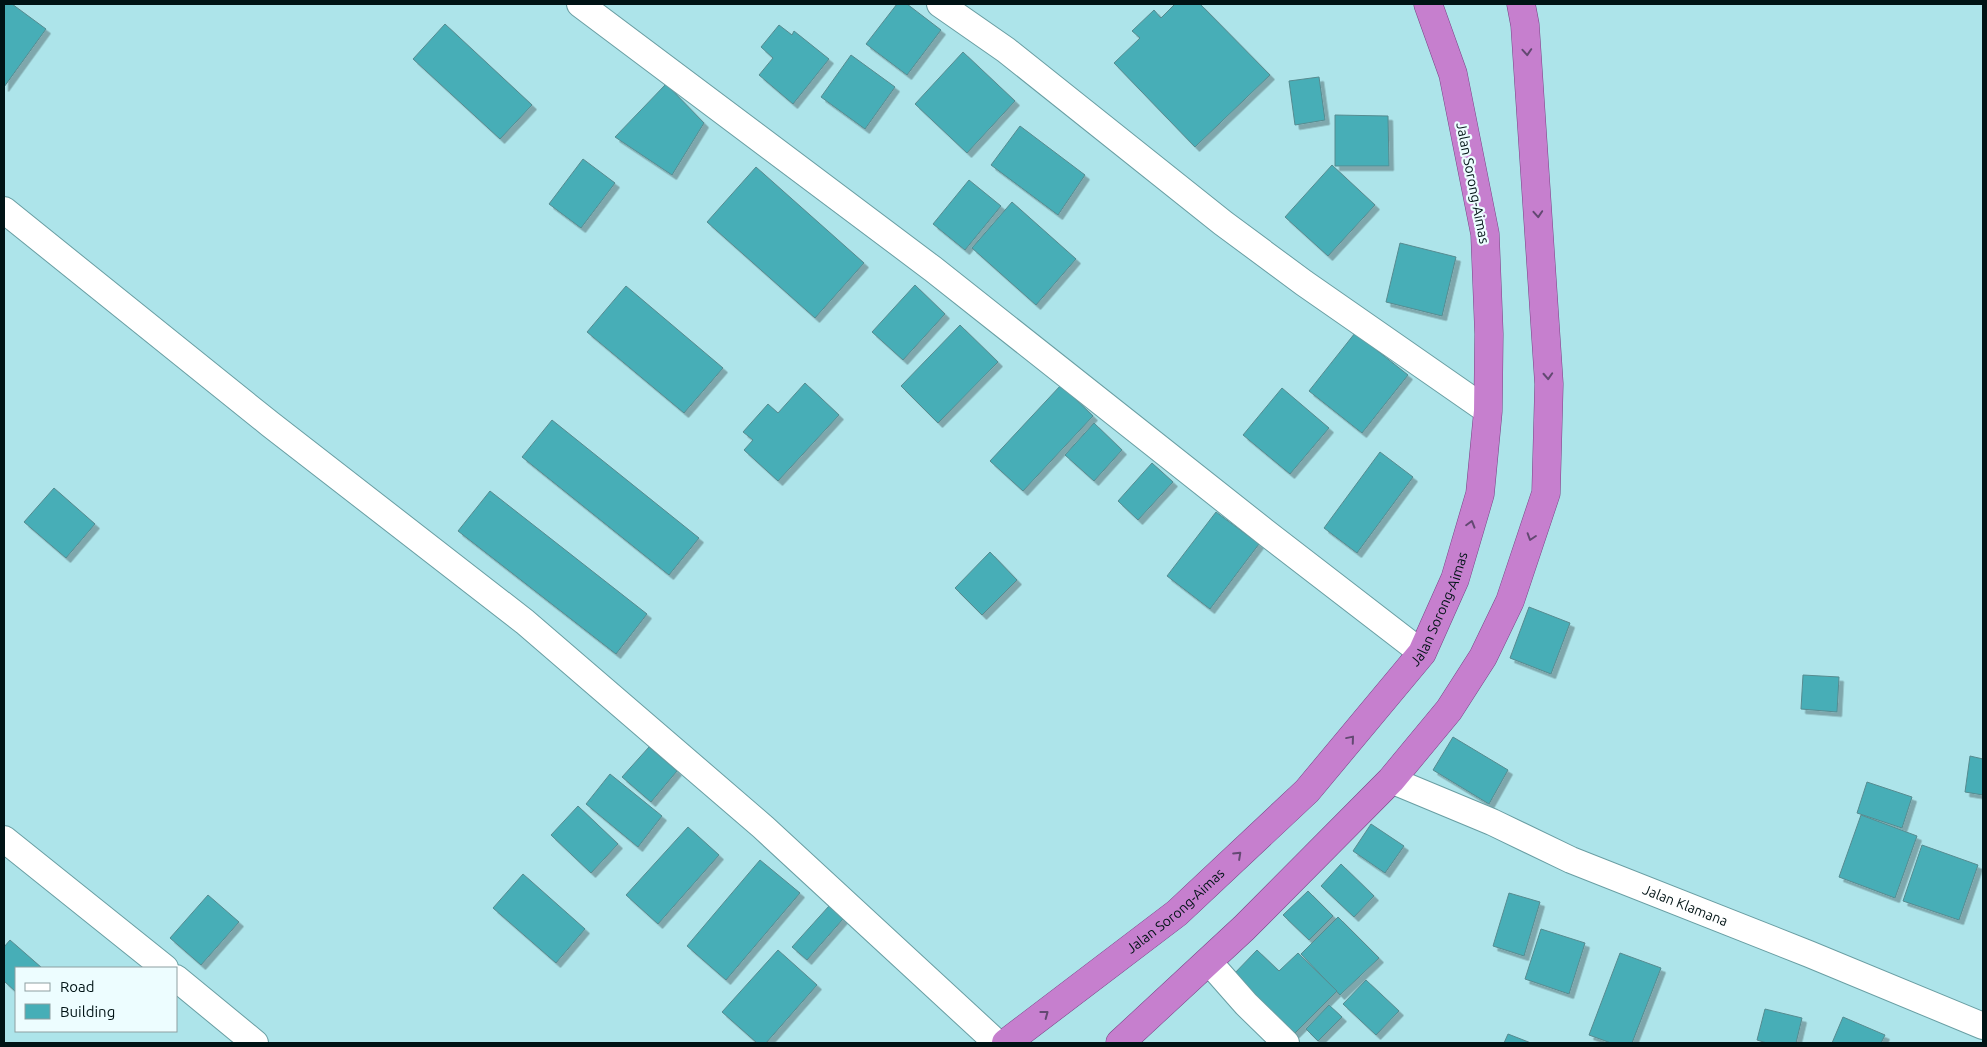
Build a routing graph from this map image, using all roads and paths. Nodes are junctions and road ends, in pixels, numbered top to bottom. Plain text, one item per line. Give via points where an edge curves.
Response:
1 (580, 4) edge
2 (940, 4) edge
3 (1428, 4) edge
4 (1522, 4) edge
5 (4, 210) edge
6 (1488, 411) junction
7 (1422, 653) junction
8 (1390, 780) junction
9 (4, 839) edge
10 (1209, 962) junction
11 (164, 967) edge
12 (178, 980) edge
13 (1983, 1026) edge
14 (255, 1043) edge
15 (996, 1043) edge
16 (1006, 1043) edge
17 (1120, 1043) edge
18 (1286, 1043) edge

1 - 7 street via 933,270
2 - 6 street via 1006,50 1223,223
3 - 6 highway, Jalan Sorong-Aimas via 1453,74 1485,234
4 -> 8 highway via 1549,384 1546,493 1510,601 1483,657 1449,710
5 - 15 street via 270,424 525,622 763,827
7 -> 6 highway, Jalan Sorong-Aimas via 1455,579 1480,494
16 -> 7 highway, Jalan Sorong-Aimas via 1177,913 1307,791
8 - 10 highway
8 - 13 street, Jalan Klamana via 1492,822 1570,860
9 - 11 street
10 - 17 highway
10 - 18 street
12 - 14 street

